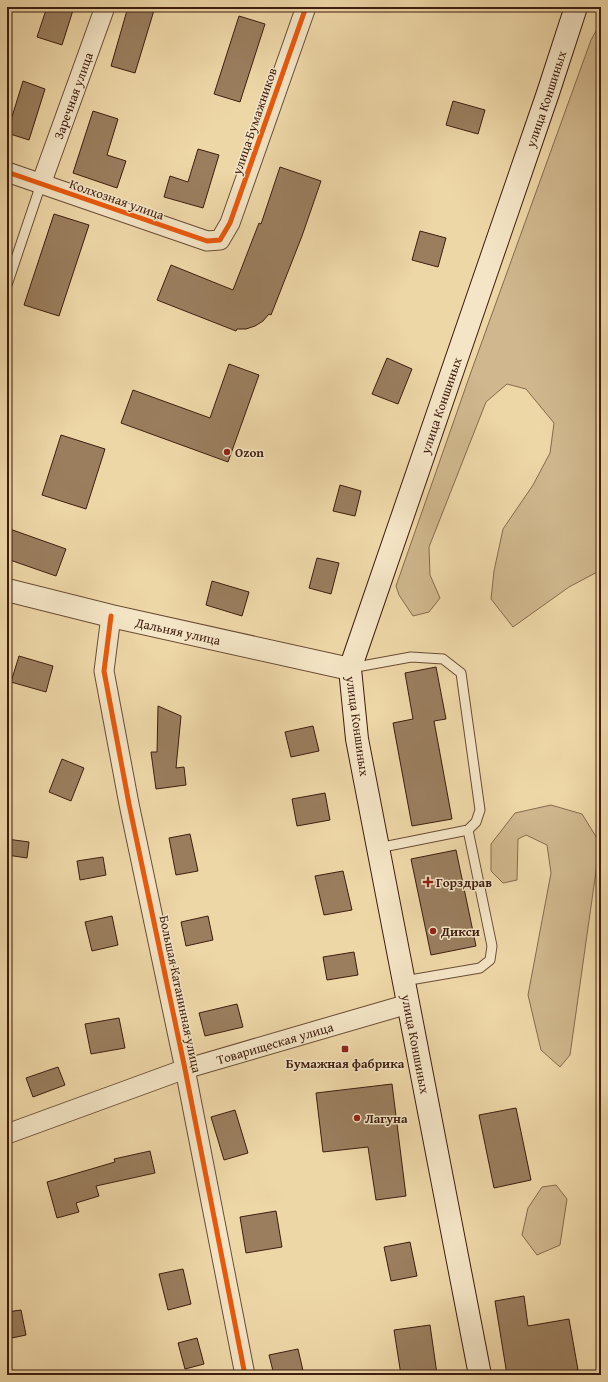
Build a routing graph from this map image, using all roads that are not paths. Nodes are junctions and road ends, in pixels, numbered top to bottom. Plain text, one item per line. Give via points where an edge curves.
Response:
1 (105, 7) edge
2 (306, 7) edge
3 (576, 7) edge
4 (7, 172) edge
5 (41, 184) junction
6 (220, 240) joint
7 (7, 285) edge
8 (7, 590) edge
9 (111, 616) junction
10 (350, 669) junction
11 (468, 830) junction
12 (378, 848) junction
13 (404, 981) junction
14 (408, 1004) junction
15 (185, 1069) junction
16 (7, 1134) edge
17 (245, 1375) edge
18 (480, 1375) edge

1 - 5 street, Заречная улица
2 - 6 street, улица Бумажников via 230,223
3 - 10 main road, улица Коншиных
4 - 5 street, Колхозная улица
5 - 6 street, Колхозная улица via 207,242
5 - 7 lane
8 - 9 main road, Дальняя улица
9 - 10 main road, Дальняя улица
9 - 15 street, Большая Катанинная улица via 104,671 129,804
10 - 11 lane via 411,657 443,659 461,673 480,810 476,822
10 - 12 main road, улица Коншиных via 357,739
11 - 12 lane
11 - 13 lane via 492,946 490,960 480,968
12 - 13 main road, улица Коншиных
13 - 14 main road, улица Коншиных
14 - 15 street, Товарищеская улица
14 - 18 main road, улица Коншиных
15 - 16 street, Товарищеская улица
15 - 17 street, Большая Катанинная улица

